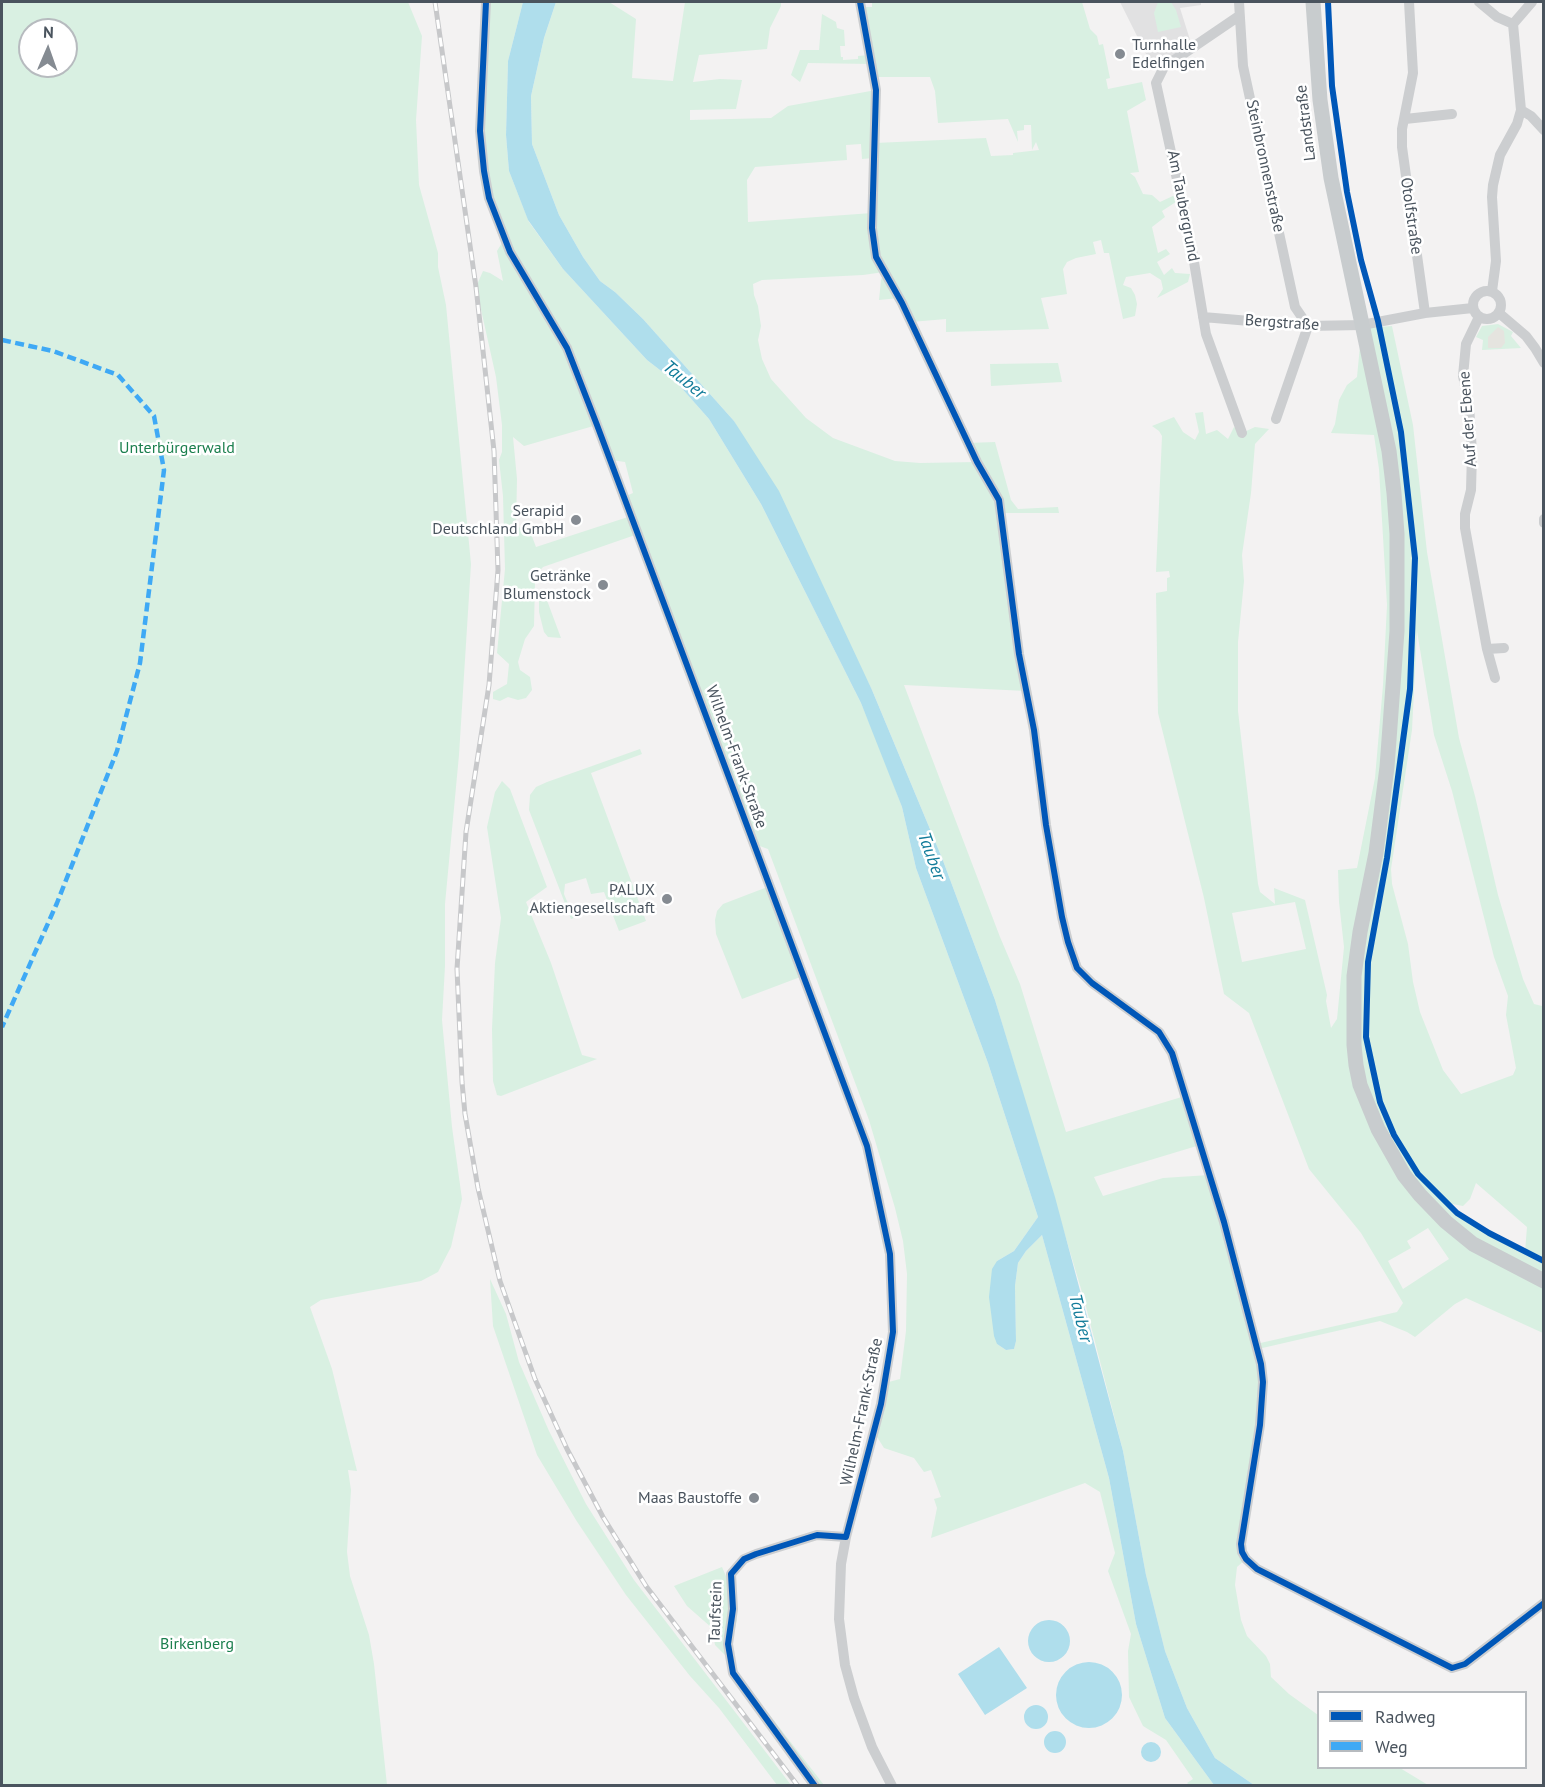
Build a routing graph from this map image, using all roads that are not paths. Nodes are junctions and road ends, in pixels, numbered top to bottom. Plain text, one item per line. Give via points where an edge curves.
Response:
1 (486, 2) edge
2 (860, 2) edge
3 (1239, 2) edge
4 (1313, 2) edge
5 (1409, 2) edge
6 (1479, 2) edge
7 (1532, 2) edge
8 (1239, 16) junction
9 (1513, 24) junction
10 (1521, 110) junction
11 (1452, 114) dead end
12 (1405, 119) junction
13 (1544, 130) edge
14 (1492, 291) junction
15 (1425, 313) junction
16 (1476, 313) junction
17 (1499, 313) junction
18 (1203, 317) junction
19 (1308, 326) junction
20 (1362, 326) junction
21 (1544, 363) edge
22 (1276, 418) dead end
23 (1242, 433) dead end
24 (1504, 648) dead end
25 (1487, 649) junction
26 (1495, 678) dead end
27 (1544, 1281) edge
28 (846, 1537) junction
29 (1544, 1603) edge
30 (815, 1785) edge
31 (892, 1785) edge

1 - 28 street, Wilhelm-Frank-Straße via 480,131 489,198 510,252 567,348 867,1146 890,1254 893,1332 881,1404
2 - 29 street via 876,90 872,228 876,257 999,500 1019,654 1068,942 1077,968 1160,1032 1172,1053 1224,1222 1261,1364 1260,1425 1242,1552 1257,1569 1452,1668 1466,1664
3 - 8 street, Steinbronnenstraße
4 - 20 main road, Landstraße via 1320,100 1331,178
5 - 12 street, Otolfstraße via 1413,73
6 - 9 street
7 - 9 street
8 - 18 street, Am Taubergrund via 1164,67 1156,83
8 - 19 street, Steinbronnenstraße via 1243,66 1295,307
9 - 10 street
10 - 13 street
10 - 14 street via 1500,155 1493,186 1496,261
11 - 12 street
12 - 15 street, Otolfstraße via 1402,147
14 - 16 street via 1474,298
14 - 17 street via 1501,300
15 - 16 street, Bergstraße
15 - 20 street, Bergstraße
16 - 17 street via 1490,319
16 - 25 street, Auf der Ebene via 1464,354 1472,453 1465,528
17 - 21 street via 1526,336
18 - 19 street, Bergstraße
18 - 23 street, Am Taubergrund
19 - 20 street, Bergstraße
19 - 22 street
20 - 27 main road, Landstraße via 1395,493 1397,631 1387,767 1354,976 1356,1065 1378,1129 1420,1195 1473,1244
24 - 25 street
25 - 26 street, Auf der Ebene
28 - 30 street, Taufstein via 817,1535 756,1554 744,1558 731,1574 733,1608 728,1644 733,1673
28 - 31 street, Wilhelm-Frank-Straße via 839,1599 845,1665 872,1747

